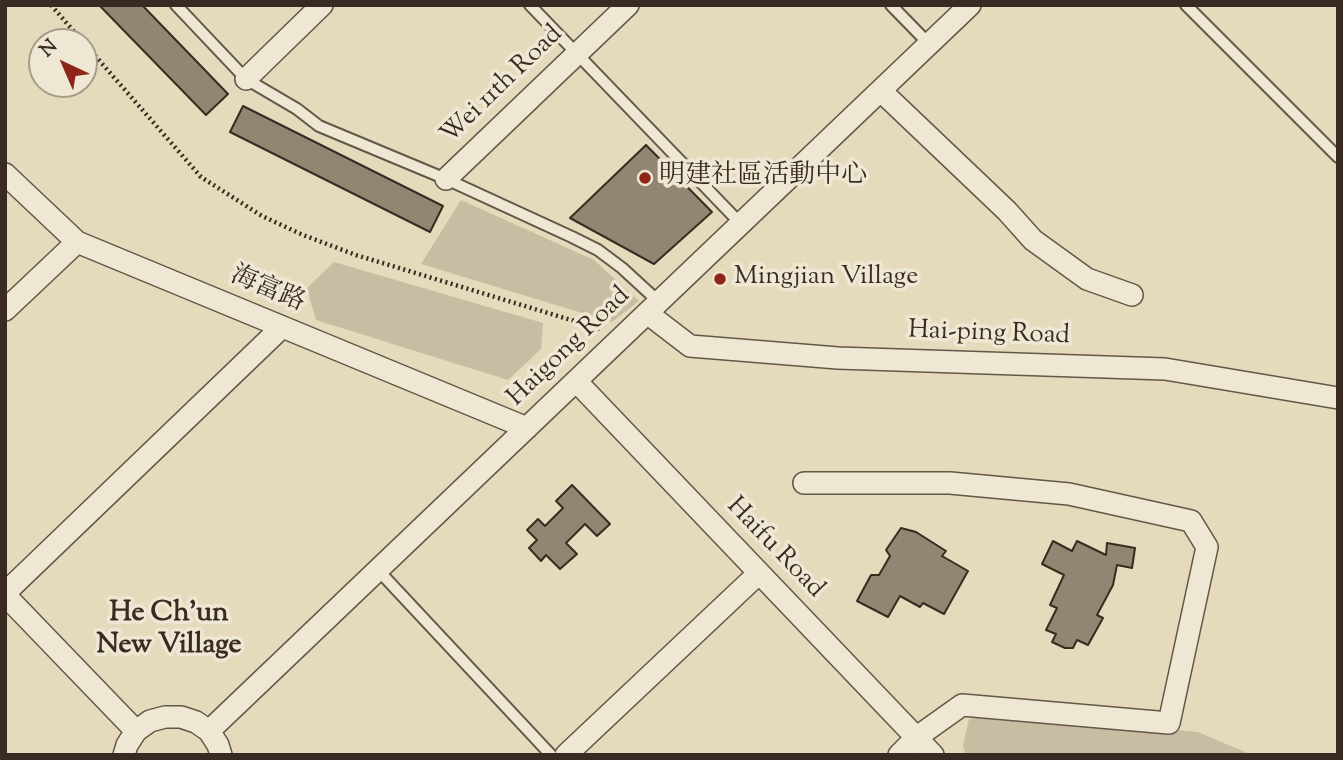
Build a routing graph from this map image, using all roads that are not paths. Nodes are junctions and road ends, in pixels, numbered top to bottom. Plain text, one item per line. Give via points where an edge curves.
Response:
1 (176, 5) edge
2 (322, 5) edge
3 (530, 5) edge
4 (628, 5) edge
5 (891, 5) edge
6 (970, 5) edge
7 (1186, 5) edge
8 (929, 44) junction
9 (578, 54) junction
10 (246, 79) junction
11 (881, 91) junction
12 (1338, 157) edge
13 (5, 174) edge
14 (446, 179) junction
15 (740, 223) junction
16 (77, 243) junction
17 (1132, 295) dead end
18 (653, 308) junction
19 (5, 310) edge
20 (281, 328) junction
21 (576, 382) junction
22 (1338, 398) edge
23 (527, 428) junction
24 (804, 483) dead end
25 (378, 570) junction
26 (758, 573) junction
27 (5, 594) edge
28 (136, 731) junction
29 (209, 731) junction
30 (917, 737) junction
31 (124, 755) edge
32 (221, 755) edge
33 (551, 755) edge
34 (566, 755) edge
35 (899, 755) edge
36 (933, 755) edge

1 - 10 lane
2 - 10 street
3 - 9 lane
4 - 9 street, Wei 11th Road
5 - 8 lane
6 - 8 street, Haigong Road
7 - 12 lane
8 - 11 street, Haigong Road
9 - 14 street, Wei 11th Road
9 - 15 lane
10 - 14 lane via 319,126
11 - 15 street, Haigong Road
11 - 17 street via 1034,240 1087,279
13 - 16 street, 海富路
14 - 18 lane via 597,250 621,268
15 - 18 street, Haigong Road
16 - 19 street
16 - 20 street, 海富路
18 - 21 street, Haigong Road
18 - 22 street, Hai-ping Road via 690,346 838,358 1165,369
20 - 23 street, 海富路
20 - 27 street
21 - 23 street, Haigong Road
21 - 26 street, Haifu Road
23 - 25 street, Haigong Road
24 - 30 street via 950,483 1069,494 1192,521 1207,547 1169,723 961,705
25 - 29 street, Haigong Road
25 - 33 lane
26 - 30 street, Haifu Road
26 - 34 street
27 - 28 street
28 - 29 street via 165,716 196,722
28 - 31 street
29 - 32 street
30 - 35 street
30 - 36 street, Haifu Road

